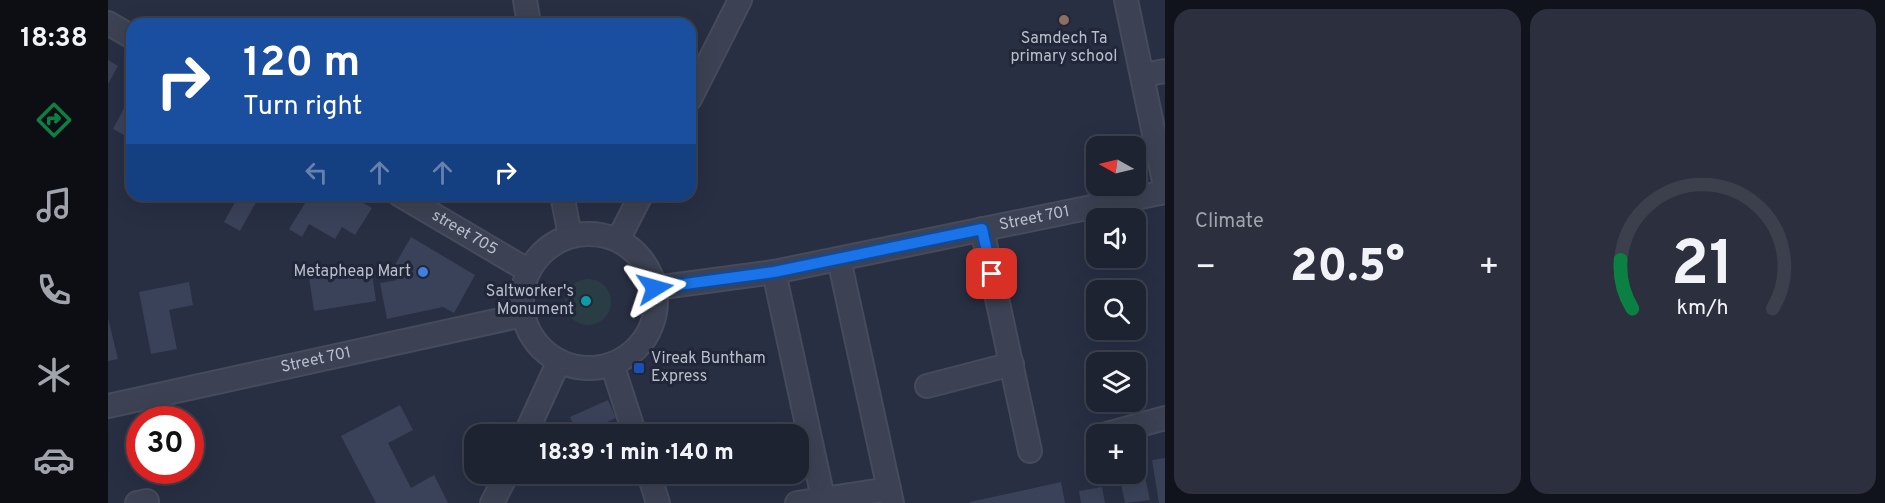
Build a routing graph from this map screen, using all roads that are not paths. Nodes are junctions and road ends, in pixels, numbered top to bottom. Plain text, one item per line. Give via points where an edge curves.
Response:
1 (525, 0) edge
2 (740, 0) edge
3 (1126, 0) edge
4 (528, 18) edge
5 (108, 23) edge
6 (126, 34) edge
7 (1165, 71) edge
8 (1142, 75) junction
9 (696, 87) edge
10 (1165, 186) edge
11 (1165, 192) edge
12 (410, 201) edge
13 (563, 201) edge
14 (638, 201) edge
15 (982, 229) junction
16 (570, 236) junction
17 (618, 240) junction
18 (839, 259) junction
19 (528, 271) junction
20 (774, 272) junction
21 (655, 288) junction
22 (523, 315) junction
23 (559, 361) junction
24 (612, 364) junction
25 (1012, 364) junction
26 (927, 386) dead end
27 (108, 406) edge
28 (1165, 418) edge
29 (530, 424) edge
30 (631, 424) edge
31 (1143, 424) edge
32 (1030, 451) dead end
33 (502, 484) edge
34 (652, 484) edge
35 (890, 496) edge
36 (823, 498) junction
37 (492, 503) edge
38 (658, 503) edge
39 (797, 503) edge

1 - 4 street
2 - 9 street
3 - 8 street
5 - 6 street
7 - 8 street
8 - 10 street
11 - 15 street, Street 701
12 - 19 street, street 705
13 - 16 street
14 - 17 street
15 - 18 street, Street 701
15 - 25 street
16 - 17 street via 592,233
16 - 19 street via 548,247
17 - 21 street via 641,258
18 - 20 street, Street 701
18 - 35 street
19 - 22 street via 522,292
20 - 21 street, Street 701
20 - 36 street
21 - 24 street via 655,313 646,336 634,350
22 - 23 street via 533,338
22 - 27 street, Street 701
23 - 24 street via 588,368
23 - 29 street
24 - 30 street
25 - 26 street
25 - 32 street
28 - 31 street
33 - 37 street
34 - 38 street
35 - 36 street
36 - 39 street

